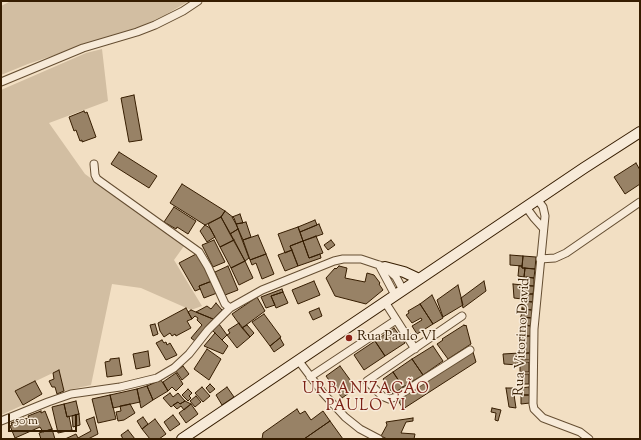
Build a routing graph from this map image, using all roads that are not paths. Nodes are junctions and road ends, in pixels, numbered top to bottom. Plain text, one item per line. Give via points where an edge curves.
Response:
1 (198, 1) edge
2 (1, 82) edge
3 (640, 132) edge
4 (94, 164) dead end
5 (537, 199) junction
6 (640, 202) edge
7 (526, 207) junction
8 (544, 228) junction
9 (540, 260) junction
10 (382, 266) junction
11 (419, 279) junction
12 (399, 292) junction
13 (385, 302) junction
14 (230, 308) junction
15 (462, 316) dead end
16 (396, 320) junction
17 (414, 349) junction
18 (470, 350) dead end
19 (298, 360) junction
20 (310, 377) junction
21 (1, 421) edge
22 (182, 439) edge
23 (379, 439) edge
24 (589, 439) edge

1 - 2 street via 155,25 83,48
3 - 5 main road
4 - 14 street via 97,179 199,252 225,304
5 - 7 main road
5 - 8 street, Rua Vitorino David via 545,216
6 - 9 street via 566,253
7 - 8 street
7 - 11 main road
8 - 9 street, Rua Vitorino David
9 - 24 street, Rua Vitorino David via 534,329 534,409 543,418 580,432
10 - 11 main road via 397,269
10 - 12 street via 396,277
10 - 14 street via 361,259 334,261 262,290
11 - 12 main road
12 - 13 main road
13 - 16 street
13 - 19 main road
14 - 21 street via 184,359 157,378 120,387 71,394
15 - 17 street
16 - 17 street
16 - 20 street
17 - 18 street via 367,381 382,396 389,399 396,397
19 - 20 street
19 - 22 main road
20 - 23 street via 345,417

